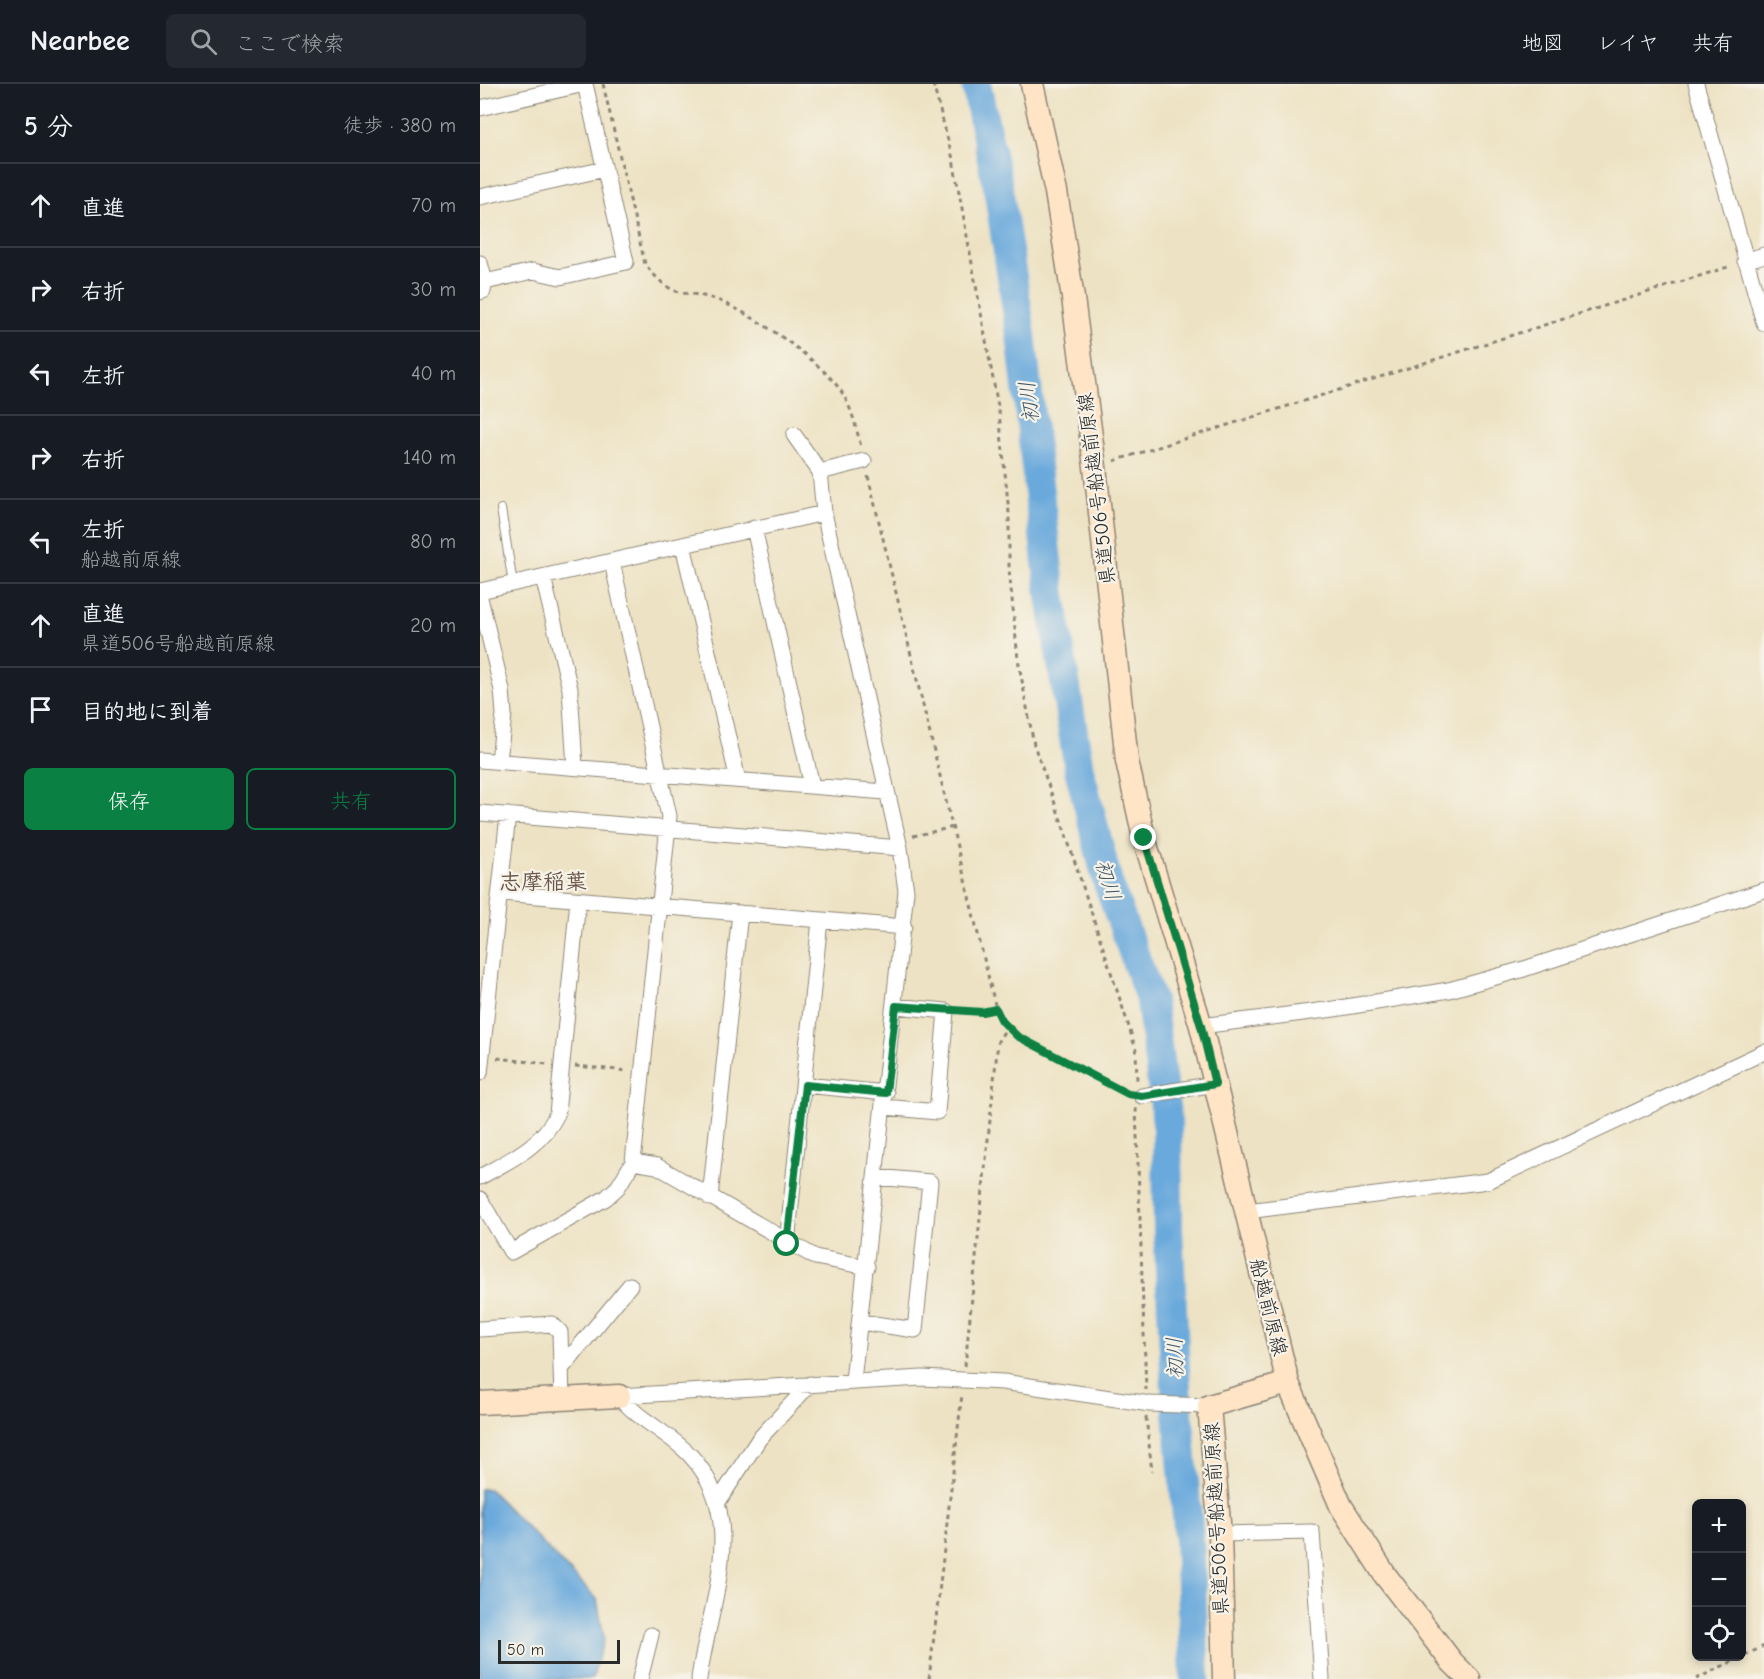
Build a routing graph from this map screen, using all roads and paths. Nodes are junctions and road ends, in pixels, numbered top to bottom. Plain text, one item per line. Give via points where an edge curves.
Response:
1 (584, 84) edge
2 (933, 84) edge
3 (1032, 84) edge
4 (1696, 84) edge
5 (480, 108) edge
6 (605, 169) junction
7 (480, 197) edge
8 (1764, 255) edge
9 (1745, 261) junction
10 (480, 263) edge
11 (482, 287) edge
12 (1764, 323) edge
13 (794, 435) dead end
14 (860, 462) dead end
15 (1095, 467) junction
16 (820, 472) junction
17 (501, 509) dead end
18 (824, 513) junction
19 (754, 528) junction
20 (683, 545) junction
21 (612, 562) junction
22 (543, 577) junction
23 (513, 584) junction
24 (480, 591) edge
25 (480, 598) edge
26 (480, 760) edge
27 (499, 761) junction
28 (575, 767) junction
29 (661, 774) junction
30 (738, 780) junction
31 (812, 786) junction
32 (886, 792) junction
33 (480, 813) edge
34 (508, 815) junction
35 (951, 827) dead end
36 (668, 829) junction
37 (898, 844) junction
38 (1764, 890) edge
39 (502, 893) junction
40 (1160, 893) joint
41 (578, 900) junction
42 (659, 906) junction
43 (741, 913) junction
44 (820, 920) junction
45 (904, 927) junction
46 (896, 1006) junction
47 (946, 1011) junction
48 (1201, 1026) junction
49 (1005, 1029) junction
50 (1764, 1052) edge
51 (480, 1073) edge
52 (1215, 1084) junction
53 (805, 1085) junction
54 (1139, 1096) junction
55 (885, 1100) junction
56 (633, 1162) junction
57 (480, 1177) edge
58 (877, 1177) junction
59 (710, 1198) junction
60 (480, 1199) edge
61 (1246, 1211) junction
62 (787, 1244) junction
63 (867, 1267) junction
64 (630, 1285) dead end
65 (861, 1322) junction
66 (480, 1328) edge
67 (561, 1369) junction
68 (963, 1379) junction
69 (853, 1381) junction
70 (1288, 1383) junction
71 (810, 1384) junction
72 (480, 1396) edge
73 (620, 1396) junction
74 (562, 1399) junction
75 (480, 1403) edge
76 (1148, 1404) junction
77 (1209, 1406) junction
78 (1152, 1472) dead end
79 (718, 1502) junction
80 (1220, 1534) junction
81 (651, 1635) dead end
82 (1764, 1646) edge
83 (640, 1679) edge
84 (699, 1679) edge
85 (929, 1679) edge
86 (1224, 1679) edge
87 (1322, 1679) edge
88 (1469, 1679) edge
89 (1696, 1679) edge

1 - 5 street
1 - 6 street
2 - 54 path via 953,159 999,412 1018,660 1034,745 1136,1050
3 - 15 main road, 県道506号船越前原線 via 1058,204
4 - 9 street
6 - 7 street
6 - 11 street via 626,262 560,277 533,271
8 - 9 street
9 - 12 street
9 - 15 path
10 - 11 street
13 - 16 street
14 - 16 street
15 - 40 main road, 県道506号船越前原線 via 1127,761
16 - 18 street
17 - 23 lane
18 - 19 street
18 - 32 street
19 - 20 street
19 - 31 street
20 - 21 street
20 - 30 street
21 - 22 street
21 - 29 street
22 - 23 street
22 - 28 street via 570,689
23 - 24 street
25 - 27 street via 502,690 504,714
26 - 27 street
27 - 28 street
28 - 29 street
29 - 30 street
29 - 36 street
30 - 31 street
31 - 32 street
32 - 37 street
33 - 34 street
34 - 36 street
34 - 39 street
35 - 37 path
36 - 37 street
36 - 42 street
37 - 45 street via 906,891
38 - 48 street via 1449,990
39 - 41 street
39 - 51 street
40 - 48 main road, 船越前原線
41 - 42 street
41 - 57 street via 557,1114 550,1130 537,1143
42 - 43 street
42 - 56 street
43 - 44 street
43 - 59 street
44 - 45 street
44 - 53 street
45 - 46 street
46 - 47 street
46 - 55 street
47 - 49 path via 994,1010
47 - 55 street via 938,1112
48 - 52 main road, 船越前原線
49 - 54 path via 1128,1094
49 - 68 path via 1000,1035
50 - 61 street via 1488,1182
52 - 54 street
52 - 61 main road, 船越前原線
53 - 55 street
53 - 62 street
54 - 76 path
55 - 58 street
56 - 59 street via 657,1166
56 - 60 street via 606,1198 511,1252
58 - 63 street
58 - 65 street via 930,1182 915,1330
59 - 62 street
61 - 70 main road, 船越前原線
62 - 63 street via 815,1257
63 - 65 street
64 - 67 street
65 - 69 street
66 - 67 street via 552,1324 560,1332
67 - 74 street
68 - 69 street
68 - 76 street
68 - 85 path
69 - 71 street
70 - 77 main road, 県道506号船越前原線
70 - 88 main road, 船越前原線 via 1341,1506 1385,1575
71 - 73 street
71 - 79 street via 759,1439
72 - 75 street
73 - 74 main road
73 - 79 street via 632,1411 691,1456
74 - 75 main road
76 - 77 street
76 - 78 path
77 - 80 main road, 県道506号船越前原線
79 - 84 street via 724,1542
80 - 86 main road, 県道506号船越前原線
80 - 87 street via 1312,1532
81 - 83 street
82 - 89 path

